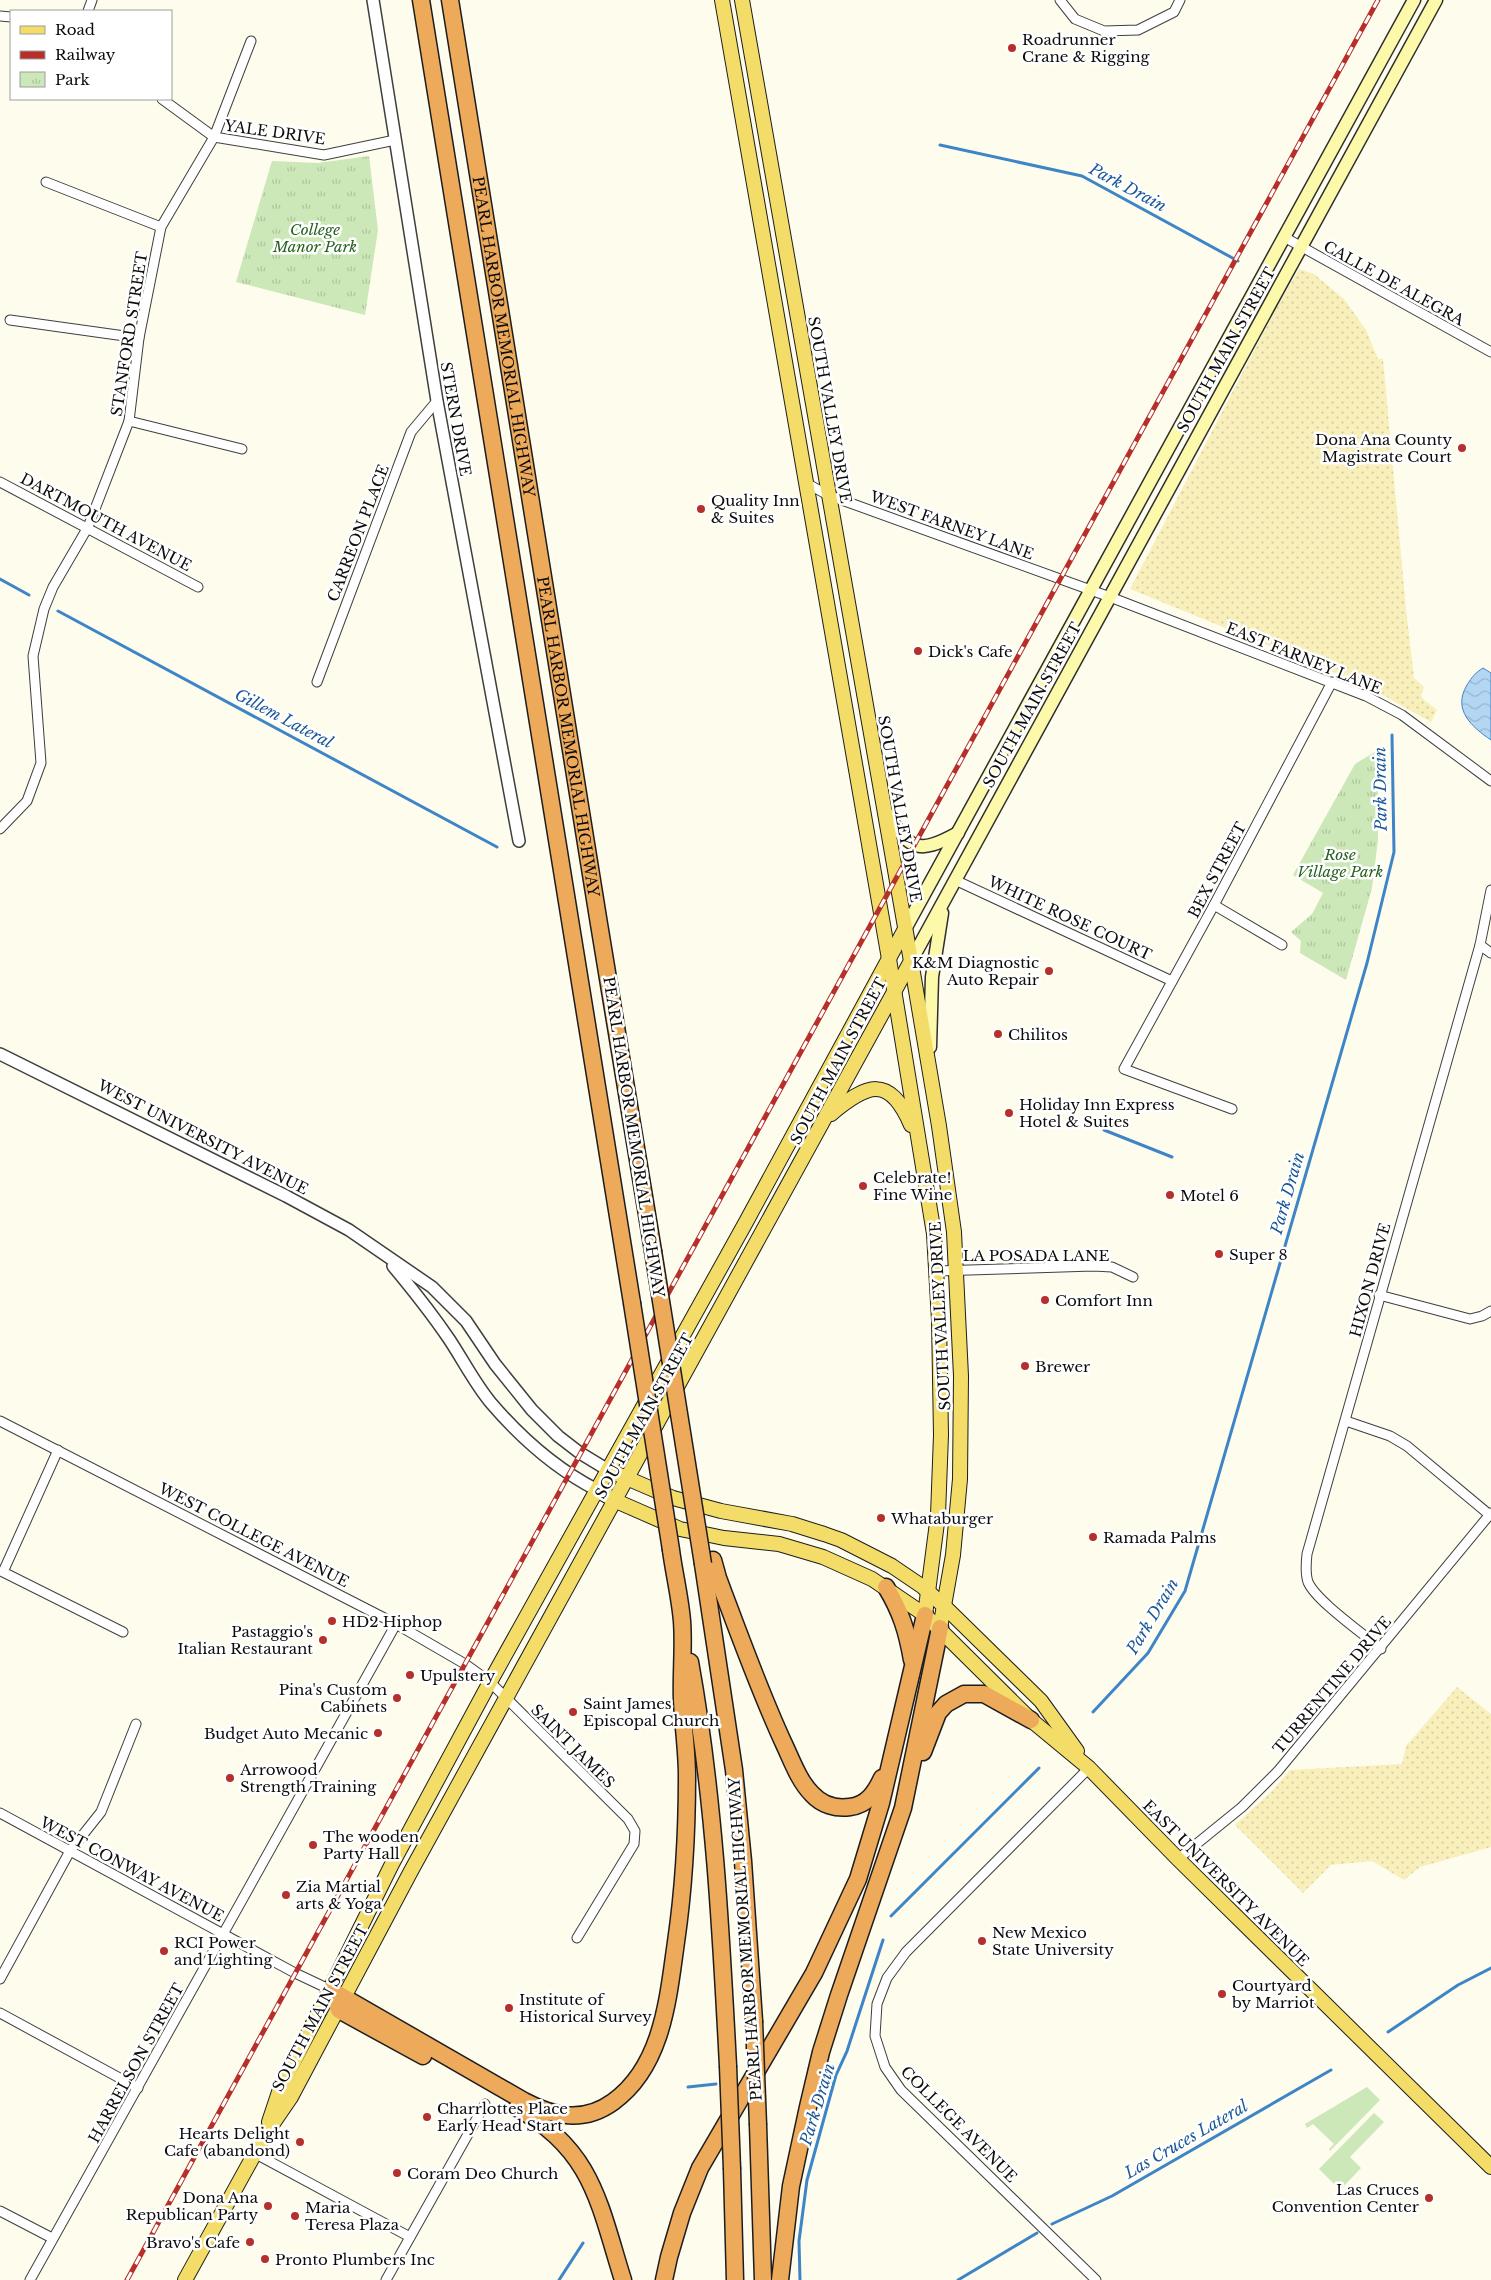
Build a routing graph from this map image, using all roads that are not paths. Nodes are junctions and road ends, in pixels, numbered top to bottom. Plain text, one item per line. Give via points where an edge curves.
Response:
1 (373, 0) edge
2 (422, 0) edge
3 (450, 0) edge
4 (722, 0) edge
5 (742, 0) edge
6 (1060, 0) edge
7 (1180, 0) edge
8 (1414, 0) edge
9 (1436, 0) edge
10 (251, 41) dead end
11 (163, 100) edge
12 (214, 137) junction
13 (395, 140) junction
14 (46, 182) dead end
15 (161, 226) junction
16 (1284, 237) junction
17 (1301, 246) junction
18 (10, 320) dead end
19 (139, 338) junction
20 (1491, 352) edge
21 (437, 401) junction
22 (129, 421) junction
23 (242, 450) dead end
24 (0, 482) edge
25 (806, 483) junction
26 (828, 495) junction
27 (88, 527) junction
28 (198, 587) dead end
29 (1091, 590) junction
30 (1110, 597) junction
31 (317, 682) dead end
32 (1332, 682) junction
33 (1491, 781) edge
34 (884, 810) junction
35 (0, 829) edge
36 (958, 833) junction
37 (519, 842) dead end
38 (955, 880) junction
39 (1491, 890) edge
40 (945, 899) junction
41 (1214, 906) junction
42 (905, 929) junction
43 (1282, 945) dead end
44 (1480, 945) junction
45 (1491, 953) edge
46 (889, 959) junction
47 (911, 961) junction
48 (1172, 981) junction
49 (893, 990) junction
50 (0, 1054) edge
51 (929, 1072) junction
52 (1232, 1109) dead end
53 (825, 1119) junction
54 (919, 1144) junction
55 (386, 1258) junction
56 (957, 1269) junction
57 (937, 1270) junction
58 (1133, 1276) dead end
59 (1379, 1295) junction
60 (1491, 1311) edge
61 (0, 1421) edge
62 (1346, 1421) junction
63 (58, 1450) junction
64 (608, 1470) junction
65 (628, 1480) junction
66 (597, 1490) junction
67 (616, 1502) junction
68 (1491, 1514) edge
69 (708, 1562) junction
70 (886, 1587) junction
71 (927, 1590) junction
72 (945, 1606) junction
73 (925, 1615) junction
74 (682, 1620) junction
75 (396, 1624) junction
76 (940, 1628) junction
77 (123, 1632) dead end
78 (1381, 1649) junction
79 (914, 1668) junction
80 (490, 1682) junction
81 (506, 1699) junction
82 (1031, 1720) junction
83 (136, 1724) dead end
84 (896, 1738) junction
85 (1090, 1768) junction
86 (904, 1808) junction
87 (0, 1814) edge
88 (70, 1851) junction
89 (1178, 1859) junction
90 (224, 1934) junction
91 (577, 1938) dead end
92 (0, 1979) edge
93 (338, 1999) junction
94 (0, 2013) edge
95 (138, 2088) junction
96 (485, 2104) dead end
97 (265, 2134) junction
98 (254, 2153) junction
99 (1491, 2167) edge
100 (0, 2211) edge
101 (410, 2237) junction
102 (52, 2238) junction
103 (30, 2280) edge
104 (185, 2280) edge
105 (386, 2280) edge
106 (623, 2280) edge
107 (664, 2280) edge
108 (735, 2280) edge
109 (764, 2280) edge
110 (780, 2280) edge
111 (1096, 2280) edge

1 - 13 street, STERN DRIVE
2 - 74 highway, PEARL HARBOR MEMORIAL HIGHWAY, bridge
3 - 69 highway, PEARL HARBOR MEMORIAL HIGHWAY, bridge via 600,934 685,1447
4 - 25 main road, SOUTH VALLEY DRIVE
5 - 26 main road, SOUTH VALLEY DRIVE
6 - 7 street via 1075,19 1104,31 1138,30 1174,12
8 - 16 main road, SOUTH MAIN STREET
9 - 17 main road, SOUTH MAIN STREET
10 - 12 street, STANFORD STREET
11 - 12 street, YALE DRIVE
12 - 13 street, YALE DRIVE via 324,155
12 - 15 street, STANFORD STREET
13 - 21 street, STERN DRIVE
14 - 15 street
15 - 19 street, STANFORD STREET
16 - 17 street, CALLE DE ALEGRA
16 - 29 main road, SOUTH MAIN STREET
17 - 20 street, CALLE DE ALEGRA
17 - 30 main road, SOUTH MAIN STREET
18 - 19 street
19 - 22 street, STANFORD STREET
21 - 31 street, CARREON PLACE via 411,432
21 - 37 street, STERN DRIVE
22 - 23 street
22 - 27 street, STANFORD STREET
24 - 27 street, DARTMOUTH AVENUE
25 - 26 street, WEST FARNEY LANE
25 - 46 main road, SOUTH VALLEY DRIVE
26 - 29 street, WEST FARNEY LANE
26 - 34 main road, SOUTH VALLEY DRIVE
27 - 28 street, DARTMOUTH AVENUE
27 - 35 street, STANFORD STREET via 53,587 44,609 33,656 41,762 28,801
29 - 30 street, EAST FARNEY LANE
29 - 36 main road, SOUTH MAIN STREET
30 - 32 street, EAST FARNEY LANE
30 - 38 main road, SOUTH MAIN STREET
32 - 33 street, EAST FARNEY LANE via 1402,715
32 - 41 street, BEX STREET
34 - 36 main road via 898,831 914,845 932,846
34 - 42 main road, SOUTH VALLEY DRIVE
36 - 42 main road, SOUTH MAIN STREET
38 - 40 main road, SOUTH MAIN STREET
38 - 48 street, WHITE ROSE COURT
39 - 44 street, HIXON DRIVE
40 - 47 main road, SOUTH MAIN STREET
40 - 51 main road via 932,977
41 - 43 street
41 - 48 street, BEX STREET
42 - 46 main road, SOUTH MAIN STREET
42 - 47 main road, SOUTH VALLEY DRIVE
44 - 45 street
44 - 59 street, HIXON DRIVE
46 - 49 main road, SOUTH VALLEY DRIVE
46 - 64 main road, SOUTH MAIN STREET
47 - 49 main road, SOUTH MAIN STREET
47 - 51 main road, SOUTH VALLEY DRIVE
48 - 52 street, BEX STREET via 1124,1069
49 - 53 main road, SOUTH MAIN STREET
49 - 54 main road, SOUTH VALLEY DRIVE
50 - 55 street, WEST UNIVERSITY AVENUE via 286,1196 348,1230
51 - 56 main road, SOUTH VALLEY DRIVE via 948,1184
53 - 54 main road via 861,1091 882,1090 893,1095 902,1106
53 - 65 main road, SOUTH MAIN STREET
54 - 57 main road, SOUTH VALLEY DRIVE
55 - 64 street, WEST UNIVERSITY AVENUE via 432,1288 466,1321 532,1410 580,1454
55 - 66 street, WEST UNIVERSITY AVENUE via 420,1298 490,1402 544,1455
56 - 57 street, LA POSADA LANE
56 - 58 street, LA POSADA LANE via 1106,1267
56 - 72 main road, SOUTH VALLEY DRIVE via 962,1376 960,1479
57 - 71 main road, SOUTH VALLEY DRIVE via 940,1478
59 - 60 street via 1470,1319
59 - 62 street, HIXON DRIVE
61 - 63 street, WEST COLLEGE AVENUE
62 - 68 street via 1390,1436 1407,1446
62 - 78 street, HIXON DRIVE via 1307,1554 1308,1582 1316,1594
63 - 75 street, WEST COLLEGE AVENUE
63 - 77 street via 3,1572
64 - 65 main road, WEST UNIVERSITY AVENUE
64 - 66 main road, SOUTH MAIN STREET
65 - 67 main road, SOUTH MAIN STREET
65 - 71 main road, EAST UNIVERSITY AVENUE via 673,1498 792,1524 841,1540 892,1566
66 - 67 main road, WEST UNIVERSITY AVENUE
66 - 80 main road, SOUTH MAIN STREET
67 - 70 main road, EAST UNIVERSITY AVENUE via 680,1529 779,1544 823,1557
67 - 81 main road, SOUTH MAIN STREET
68 - 78 street, TURRENTINE DRIVE
69 - 84 highway via 718,1578 772,1720 796,1769 820,1802 841,1808 852,1807 875,1793
69 - 109 highway, PEARL HARBOR MEMORIAL HIGHWAY, bridge via 743,1861 754,2021
70 - 73 main road, EAST UNIVERSITY AVENUE
70 - 79 highway via 907,1632
71 - 72 main road, EAST UNIVERSITY AVENUE
71 - 73 main road, SOUTH VALLEY DRIVE
72 - 76 main road, SOUTH VALLEY DRIVE
72 - 85 main road, EAST UNIVERSITY AVENUE via 1041,1701
73 - 76 main road, EAST UNIVERSITY AVENUE
73 - 79 highway
74 - 93 highway via 682,1701 687,1774 684,1889 666,2010 652,2053 628,2090 606,2108 594,2113 571,2117 547,2112
74 - 108 highway, PEARL HARBOR MEMORIAL HIGHWAY, bridge via 698,1710 716,1858 728,2066
75 - 80 street, WEST COLLEGE AVENUE
75 - 90 street, HARRELSON STREET
76 - 82 main road, EAST UNIVERSITY AVENUE
76 - 86 highway
78 - 89 street, TURRENTINE DRIVE via 1278,1771 1242,1807
79 - 84 highway
80 - 81 street, SAINT JAMES
80 - 93 main road, SOUTH MAIN STREET via 392,1864
81 - 91 street, SAINT JAMES via 628,1819 635,1831 634,1844
81 - 93 main road, SOUTH MAIN STREET
82 - 85 main road, EAST UNIVERSITY AVENUE
82 - 86 highway via 984,1694 964,1694 946,1704 938,1713
83 - 88 street via 101,1812
84 - 107 highway via 869,1848 848,1904 814,1973 700,2168 679,2220
85 - 89 main road, EAST UNIVERSITY AVENUE
85 - 111 street, COLLEGE AVENUE via 906,1952 887,1978 877,2004 875,2036 885,2067 901,2090
86 - 110 highway via 821,2052 797,2155
87 - 88 street, WEST CONWAY AVENUE
88 - 90 street, WEST CONWAY AVENUE
88 - 92 street
89 - 99 main road, EAST UNIVERSITY AVENUE
90 - 93 street, WEST CONWAY AVENUE
90 - 95 street, HARRELSON STREET
93 - 97 main road, SOUTH MAIN STREET via 291,2098
93 - 97 main road, SOUTH MAIN STREET via 279,2092
93 - 106 highway via 520,2109 559,2138 591,2181
94 - 95 street
95 - 102 street, HARRELSON STREET
96 - 101 street
97 - 98 main road, SOUTH MAIN STREET
98 - 101 street
98 - 104 main road, SOUTH MAIN STREET
100 - 102 street
101 - 105 street
102 - 103 street, HARRELSON STREET

